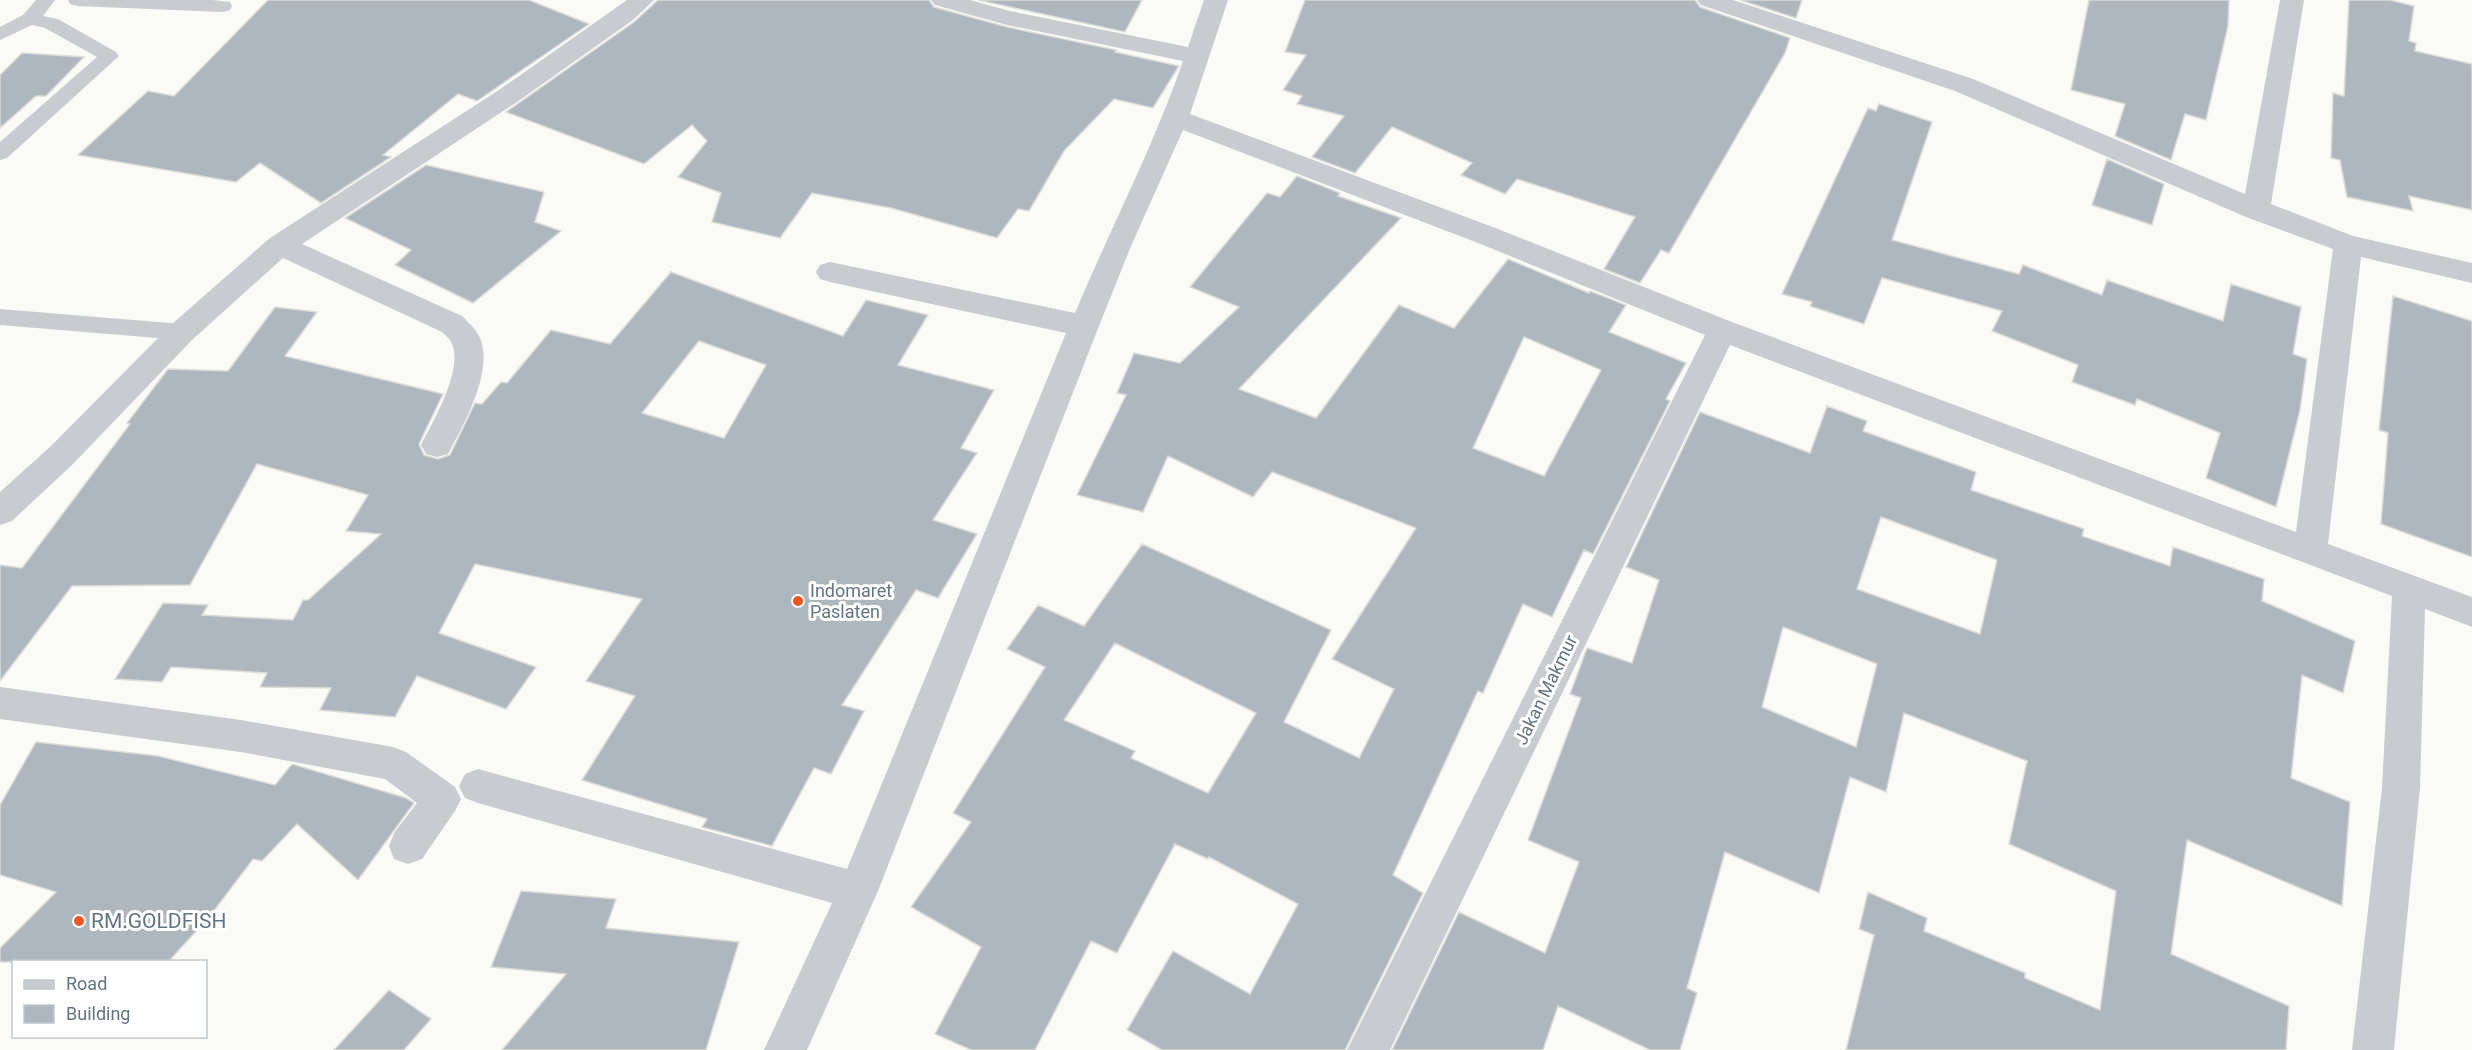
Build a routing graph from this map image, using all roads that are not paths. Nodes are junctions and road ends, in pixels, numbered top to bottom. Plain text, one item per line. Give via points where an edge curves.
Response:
1 (46, 0) edge
2 (77, 0) edge
3 (642, 0) edge
4 (943, 0) edge
5 (1216, 0) edge
6 (1709, 0) edge
7 (2292, 0) edge
8 (223, 6) dead end
9 (30, 19) junction
10 (0, 34) edge
11 (1198, 57) junction
12 (1176, 118) junction
13 (0, 153) edge
14 (2256, 210) junction
15 (2348, 244) junction
16 (280, 245) junction
17 (830, 272) dead end
18 (2472, 273) edge
19 (0, 317) edge
20 (1084, 326) junction
21 (1722, 330) junction
22 (182, 332) junction
23 (437, 445) dead end
24 (0, 512) edge
25 (2310, 552) junction
26 (2409, 589) junction
27 (2472, 612) edge
28 (0, 703) edge
29 (478, 786) dead end
30 (408, 846) dead end
31 (858, 891) junction
32 (785, 1050) edge
33 (1368, 1050) edge
34 (2373, 1050) edge

1 - 9 lane
2 - 8 lane
3 - 16 street via 508,96
4 - 11 street via 1007,18
5 - 11 street
6 - 14 street via 1964,85
7 - 14 street
9 - 10 lane
9 - 13 lane via 51,24 109,56
11 - 12 street
12 - 20 street
12 - 21 street
14 - 15 street
15 - 18 street
15 - 25 street
16 - 22 street
16 - 23 street via 452,324 464,337 469,360 464,385
17 - 20 street
19 - 22 lane
20 - 31 street
21 - 25 street
21 - 33 street, Jakan Makmur
22 - 24 street via 62,455
25 - 26 street
26 - 27 street
26 - 34 street via 2401,788
28 - 30 street via 241,736 393,764 442,799
29 - 31 street
31 - 32 street

